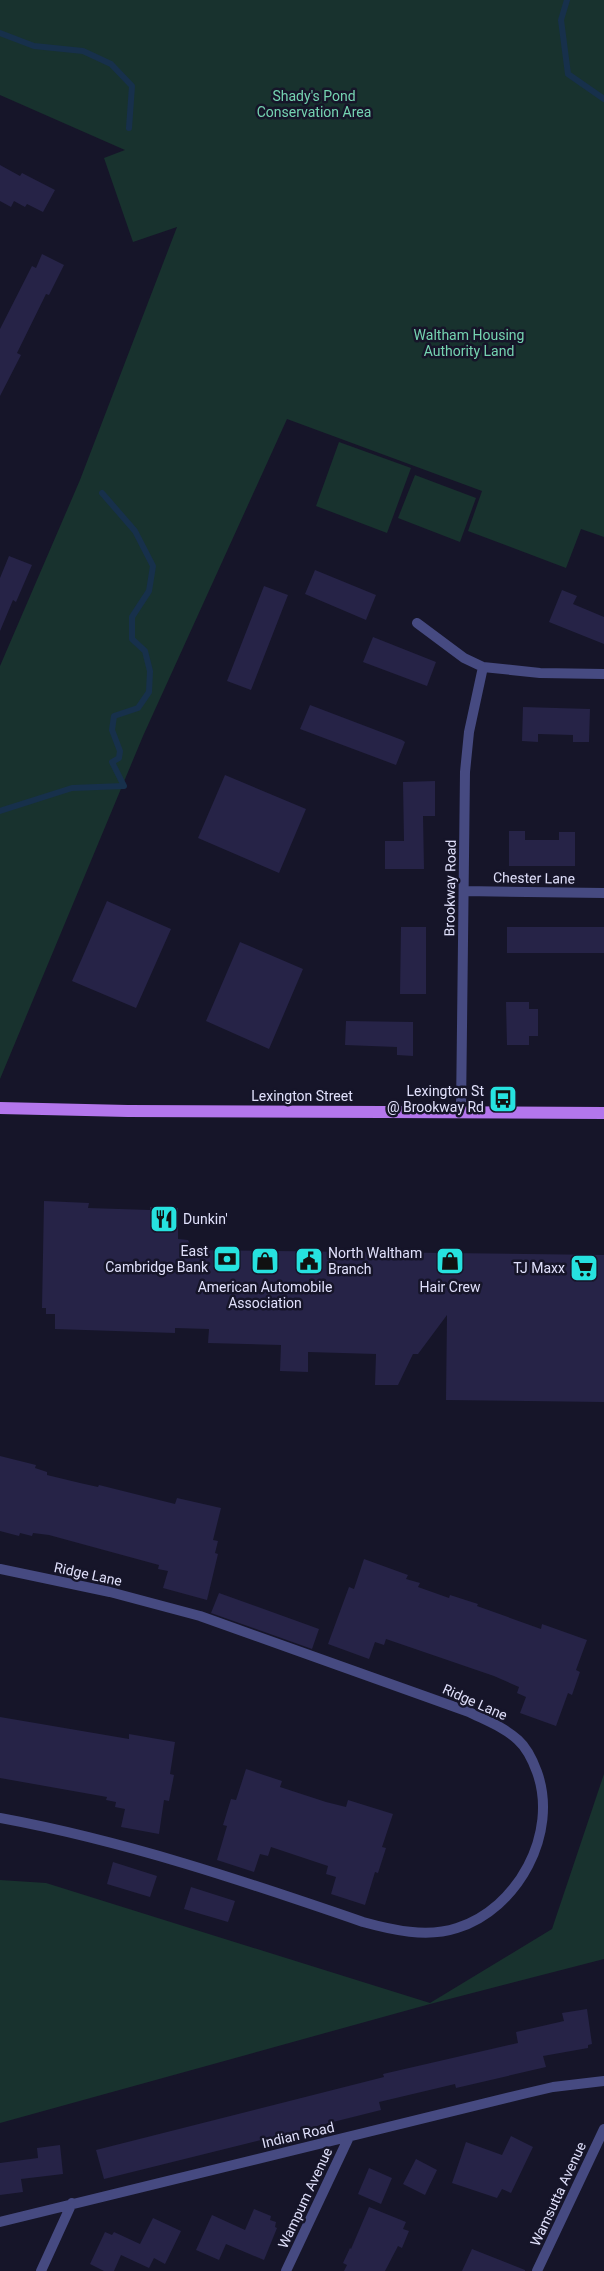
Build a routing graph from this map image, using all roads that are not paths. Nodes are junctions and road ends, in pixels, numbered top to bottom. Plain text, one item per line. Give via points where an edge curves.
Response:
1 (417, 623) dead end
2 (483, 667) junction
3 (604, 674) edge
4 (464, 892) junction
5 (604, 893) edge
6 (0, 1108) edge
7 (461, 1112) junction
8 (604, 1113) edge
9 (0, 1569) edge
10 (0, 1818) edge
11 (604, 2081) edge
12 (604, 2128) edge
13 (349, 2137) junction
14 (72, 2203) junction
15 (0, 2222) edge
16 (41, 2271) edge
17 (286, 2271) edge
18 (537, 2271) edge

1 - 2 street via 464,658
2 - 3 street via 540,673
2 - 4 street, Brookway Road via 466,751
4 - 5 street, Chester Lane
4 - 7 street, Brookway Road
6 - 7 main road, Lexington Street
7 - 8 main road, Lexington Street
9 - 10 street, Ridge Lane via 110,1592 200,1616 468,1712 499,1726 519,1740 532,1759 541,1783 544,1804 535,1850 506,1899 484,1916 456,1929 423,1932 373,1925 186,1862 57,1828
11 - 13 street, Indian Road via 553,2087
12 - 18 street, Wamsutta Avenue
13 - 14 street, Indian Road
13 - 17 street, Wampum Avenue
14 - 15 street, Indian Road
14 - 16 street

